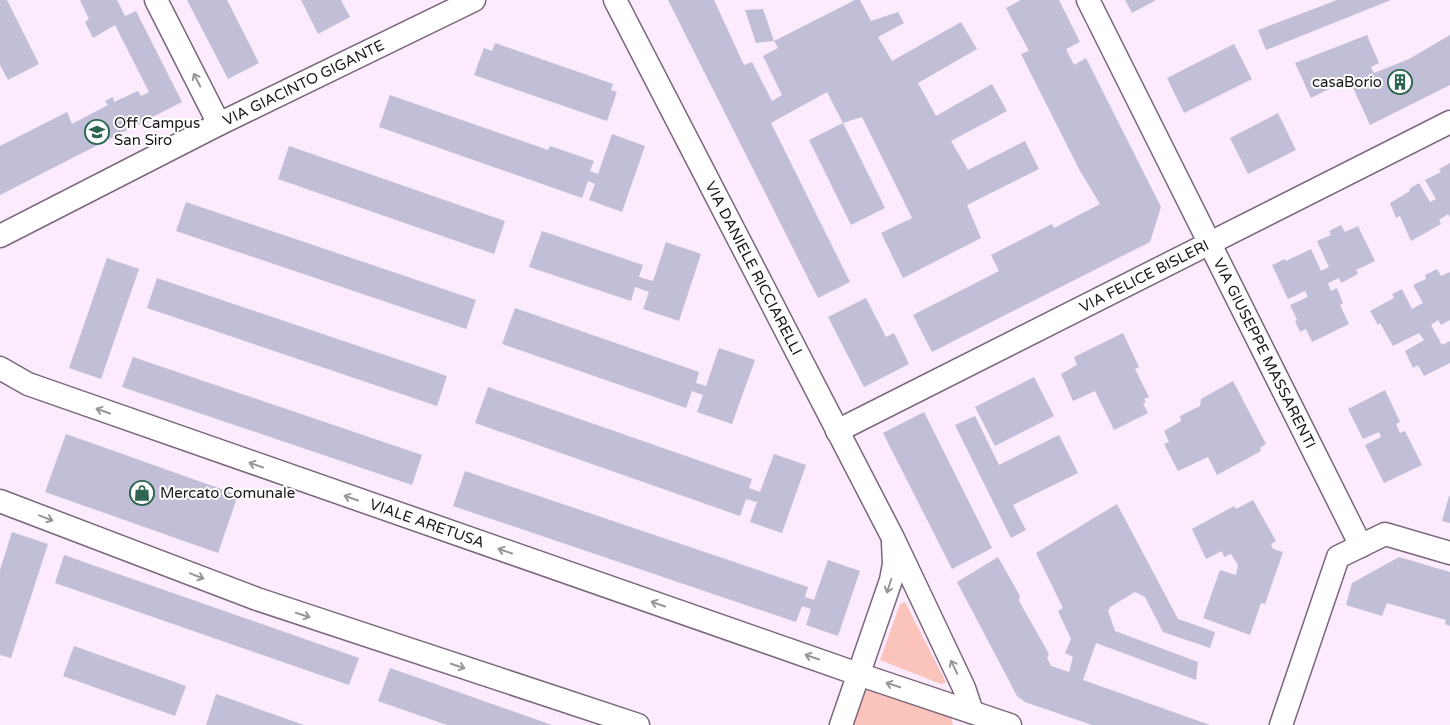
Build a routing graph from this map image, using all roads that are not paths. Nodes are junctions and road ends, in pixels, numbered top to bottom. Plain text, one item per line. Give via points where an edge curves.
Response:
1 (156, 0) edge
2 (474, 0) edge
3 (615, 0) edge
4 (1088, 0) edge
5 (1450, 122) edge
6 (219, 124) junction
7 (0, 236) edge
8 (1209, 243) junction
9 (0, 368) edge
10 (837, 430) junction
11 (0, 501) edge
12 (893, 538) junction
13 (1361, 546) junction
14 (1450, 553) edge
15 (858, 674) junction
16 (970, 718) edge
17 (638, 725) edge
18 (841, 725) edge
19 (1010, 725) edge
20 (1280, 725) edge

6 -> 1 street
2 - 6 street, VIA GIACINTO GIGANTE
3 - 10 street, VIA DANIELE RICCIARELLI
4 - 8 street, VIA GIUSEPPE MASSARENTI
5 - 8 street, VIA FELICE BISLERI
6 - 7 street, VIA GIACINTO GIGANTE
8 - 10 street, VIA FELICE BISLERI
8 - 13 street, VIA GIUSEPPE MASSARENTI
15 -> 9 street, VIALE ARETUSA via 28,384
10 - 12 street, VIA DANIELE RICCIARELLI
11 -> 17 street via 257,600
12 -> 15 street, VIA DANIELE RICCIARELLI via 891,580
16 -> 12 street, VIA DANIELE RICCIARELLI via 964,688
13 - 14 street via 1385,534
13 - 20 street via 1338,557
16 -> 15 street, VIALE ARETUSA
15 - 18 street
16 - 19 street, VIALE ARETUSA

